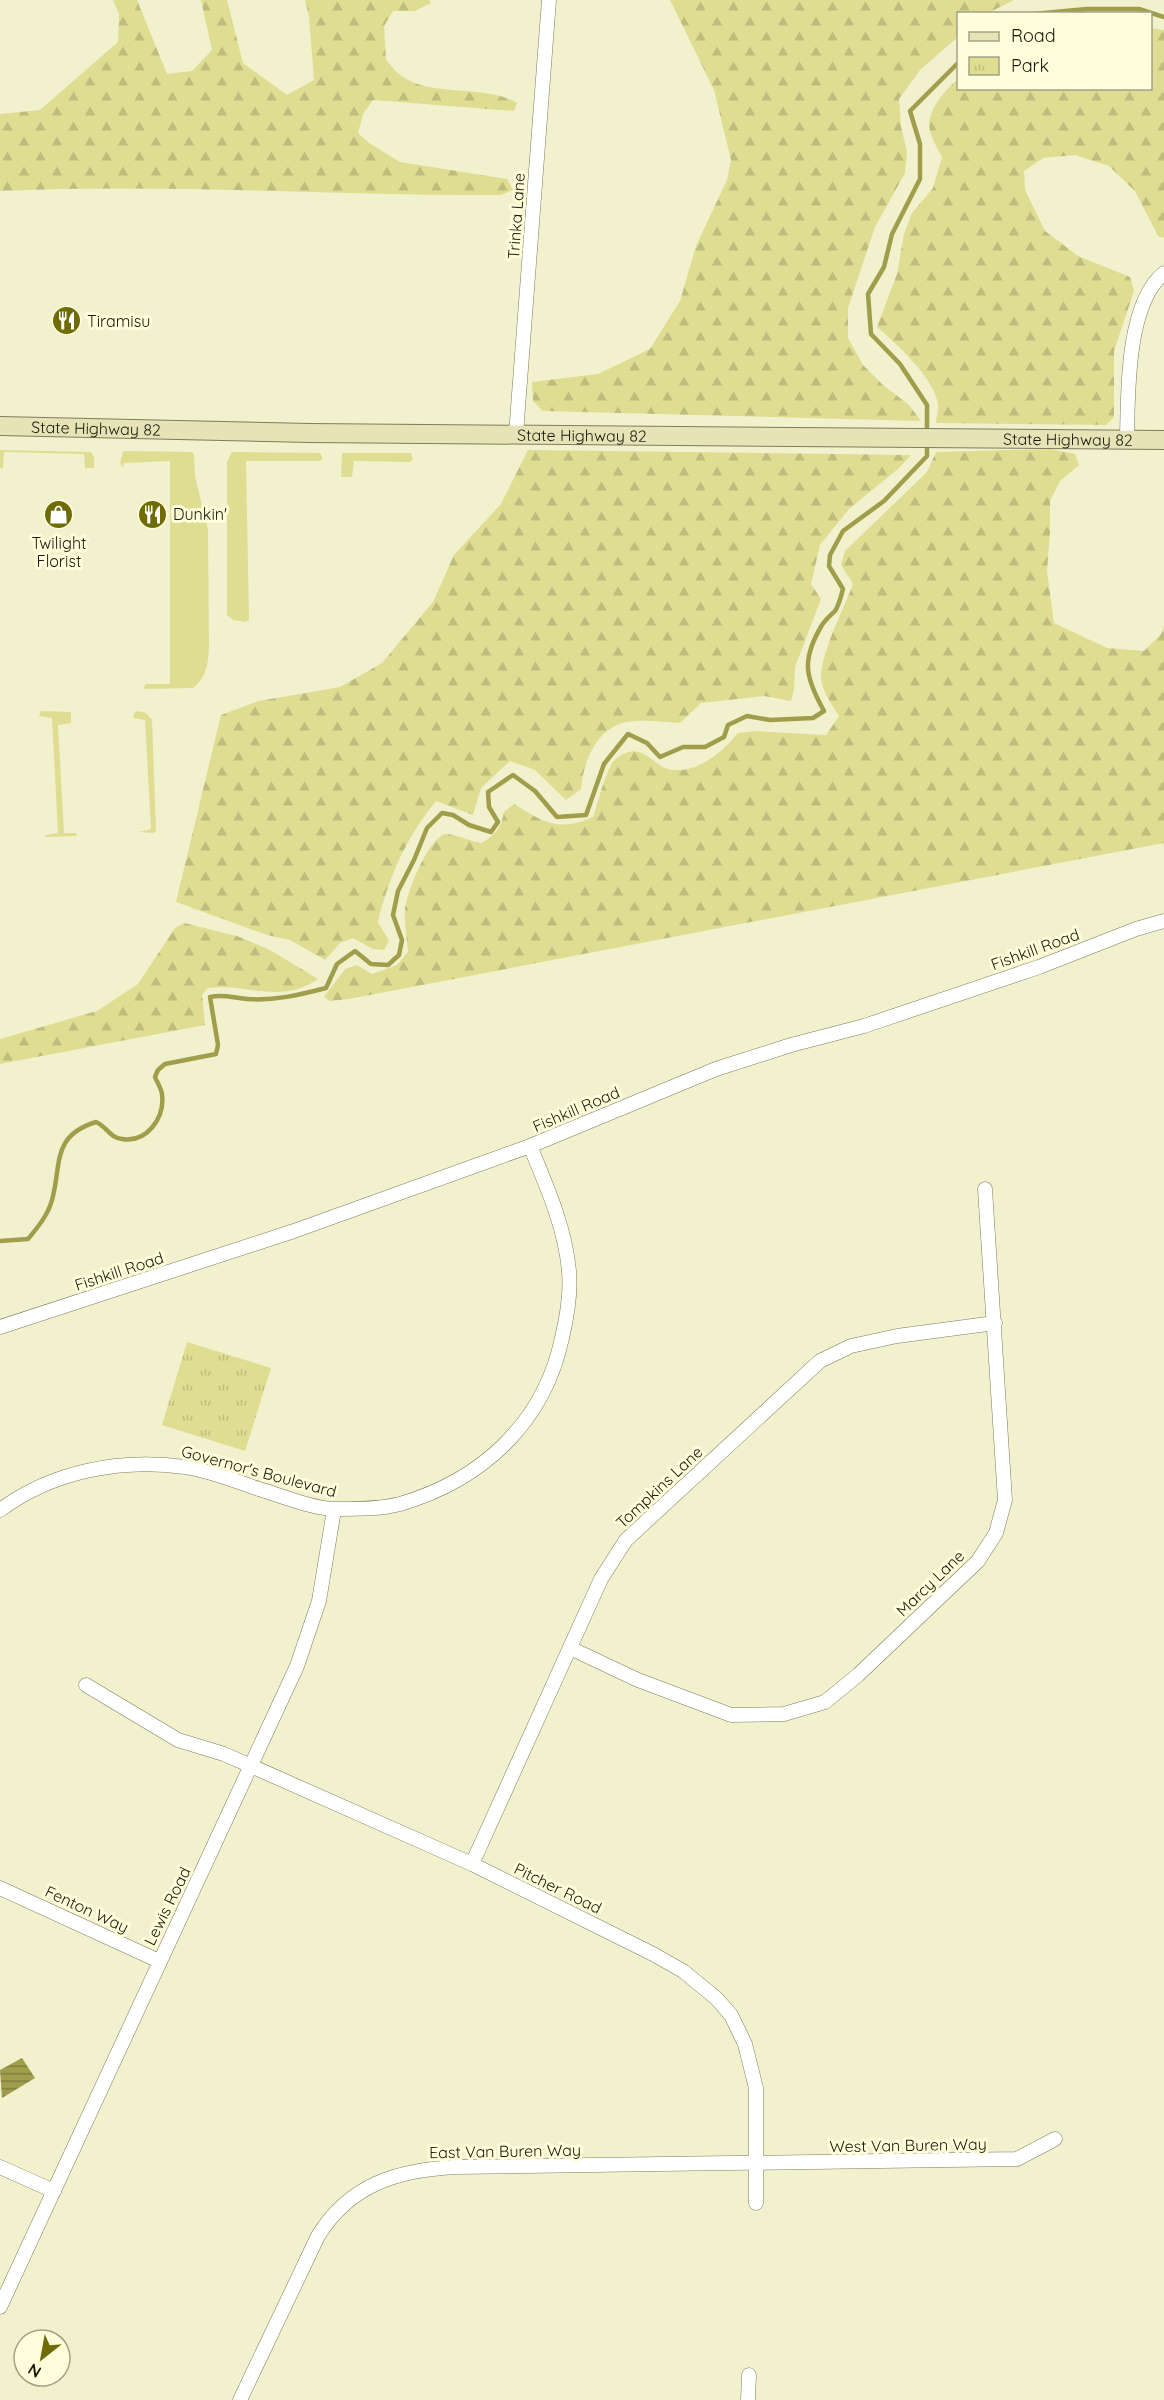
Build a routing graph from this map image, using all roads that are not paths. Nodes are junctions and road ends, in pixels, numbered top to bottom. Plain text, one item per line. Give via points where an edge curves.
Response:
1 (549, 0) edge
2 (1164, 273) edge
3 (0, 426) edge
4 (516, 434) junction
5 (1127, 440) junction
6 (1164, 440) edge
7 (1164, 921) edge
8 (530, 1146) junction
9 (985, 1190) dead end
10 (995, 1323) junction
11 (0, 1327) edge
12 (0, 1510) edge
13 (334, 1510) junction
14 (570, 1648) junction
15 (86, 1684) dead end
16 (252, 1766) junction
17 (472, 1864) junction
18 (0, 1888) edge
19 (159, 1961) junction
20 (1055, 2139) dead end
21 (756, 2163) junction
22 (0, 2167) edge
23 (54, 2192) junction
24 (756, 2203) dead end
25 (0, 2307) edge
26 (749, 2375) dead end
27 (240, 2400) edge
28 (748, 2400) edge

1 - 4 street, Trinka Lane
2 - 5 street via 1141,306 1131,359
3 - 4 main road, State Highway 82
4 - 5 main road, State Highway 82
5 - 6 main road, State Highway 82
7 - 8 street, Fishkill Road via 864,1026 716,1069
8 - 11 street, Fishkill Road via 294,1231
8 - 13 street, Governor's Boulevard via 559,1218 569,1272 567,1316 558,1359 540,1401 511,1439 442,1489 398,1505
9 - 10 street, Marcy Lane
10 - 14 street, Tompkins Lane via 897,1336 851,1346 820,1361 626,1540 601,1579
10 - 14 street, Marcy Lane via 1005,1500 996,1533 978,1561 825,1702 784,1714 731,1715 638,1680
12 - 13 street, Governor's Boulevard via 44,1485 88,1469 139,1462 187,1467
13 - 16 street, Lewis Road via 319,1601 297,1666
14 - 17 street, Tompkins Lane
15 - 16 street, Pitcher Road via 178,1740
16 - 17 street, Pitcher Road
16 - 19 street, Lewis Road
17 - 21 street, Pitcher Road via 653,1954 683,1971 716,1998 731,2015 745,2044 756,2088
18 - 19 street, Fenton Way
19 - 23 street, Lewis Road
20 - 21 street, West Van Buren Way via 1017,2159
21 - 24 street, Pitcher Road
21 - 27 street, East Van Buren Way via 422,2169 375,2184 355,2194 327,2221
22 - 23 street
23 - 25 street, Lewis Road
26 - 28 street

